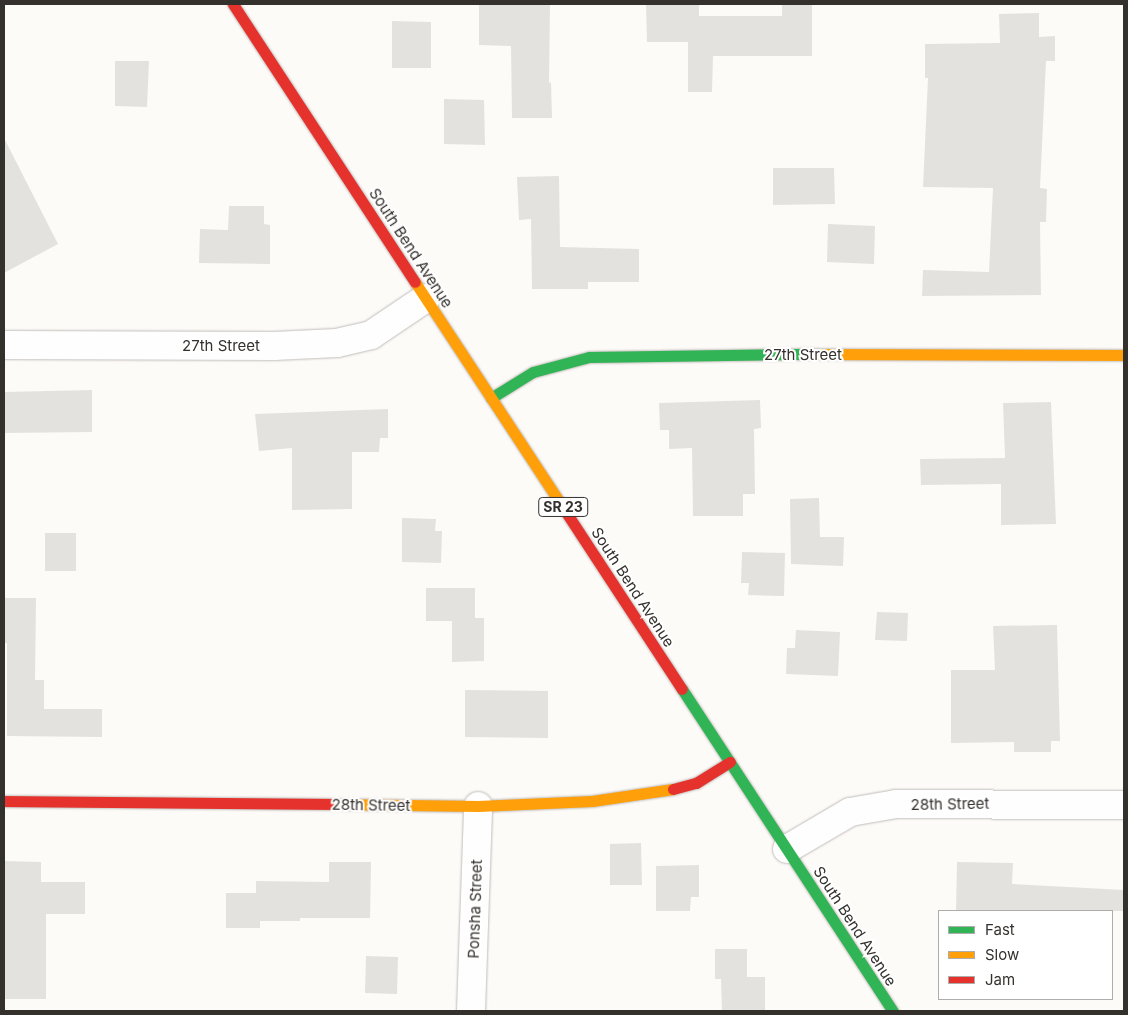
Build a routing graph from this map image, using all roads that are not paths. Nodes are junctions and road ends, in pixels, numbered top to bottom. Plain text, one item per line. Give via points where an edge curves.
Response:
1 (233, 4) edge
2 (426, 298) junction
3 (4, 345) edge
4 (1124, 355) edge
5 (491, 398) junction
6 (730, 762) junction
7 (4, 801) edge
8 (1124, 805) edge
9 (478, 806) junction
10 (787, 849) junction
11 (470, 1011) edge
12 (893, 1011) edge

1 - 2 street, South Bend Avenue / SR 23
2 - 3 street, 27th Street via 371,334 337,343 274,346
2 - 5 street, South Bend Avenue / SR 23
4 - 5 street, 27th Street via 658,354 590,358 533,372
5 - 6 street, South Bend Avenue / SR 23
6 - 9 street, 28th Street via 696,783 652,794 592,801
6 - 10 street, South Bend Avenue / SR 23
7 - 9 street, 28th Street
8 - 10 street, 28th Street via 896,804 850,812
9 - 11 street, Ponsha Street
10 - 12 street, South Bend Avenue / SR 23

